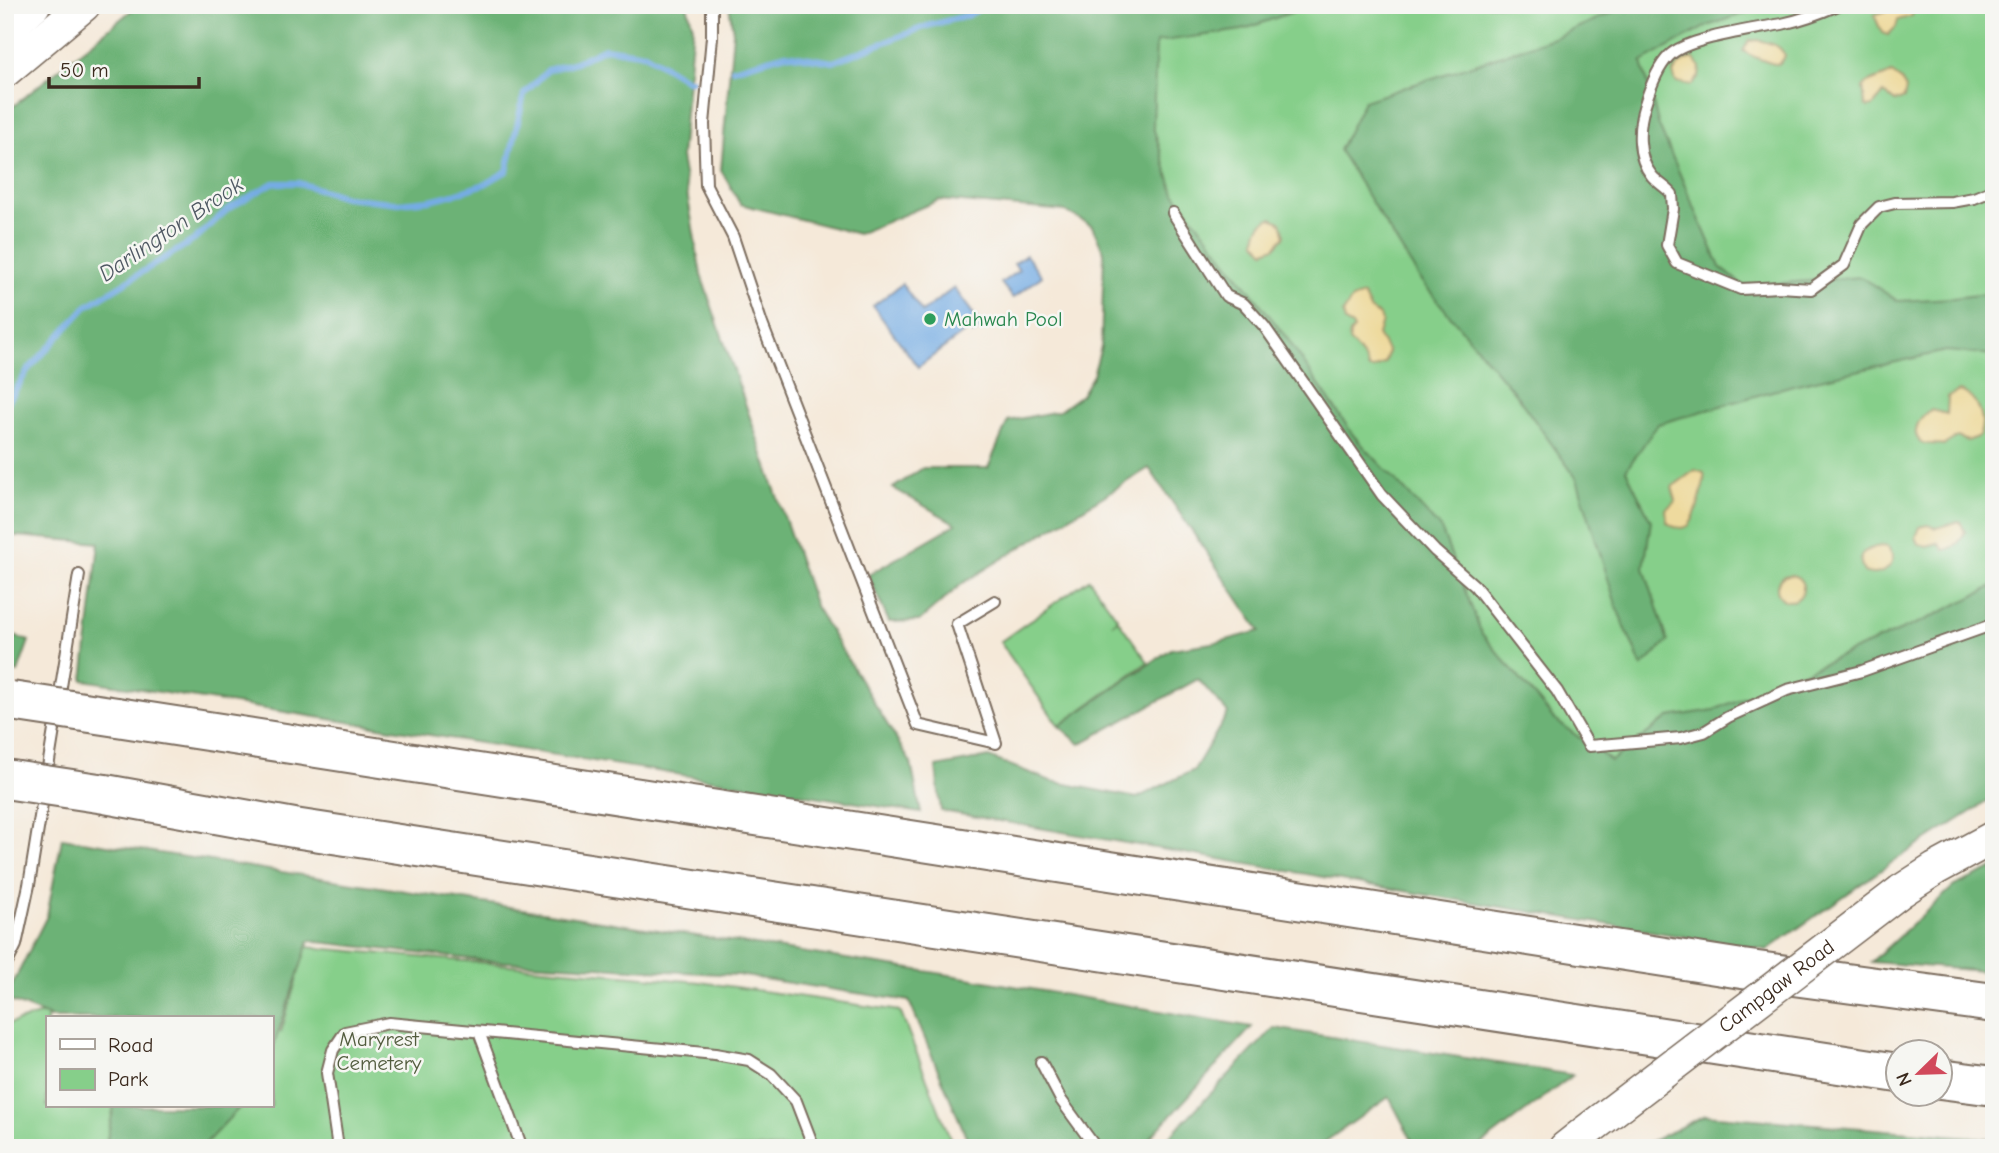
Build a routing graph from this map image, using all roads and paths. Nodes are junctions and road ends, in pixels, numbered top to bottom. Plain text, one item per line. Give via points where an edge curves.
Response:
1 (34, 5) edge
2 (84, 5) edge
3 (712, 5) edge
4 (1838, 5) edge
5 (5, 30) edge
6 (5, 71) edge
7 (1994, 190) edge
8 (1173, 213) dead end
9 (79, 575) dead end
10 (995, 601) dead end
11 (1994, 624) edge
12 (8, 701) edge
13 (5, 779) edge
14 (1994, 837) edge
15 (5, 967) edge
16 (1994, 1003) edge
17 (479, 1032) junction
18 (1041, 1062) dead end
19 (1884, 1071) edge
20 (1954, 1081) edge
21 (1994, 1086) edge
22 (1575, 1140) edge
23 (338, 1148) edge
24 (522, 1148) edge
25 (814, 1148) edge
26 (1097, 1148) edge

1 - 5 main road
2 - 6 main road
3 - 10 lane via 704,124 706,185 733,237 762,324 918,725 996,743 957,624
4 - 7 lane via 1785,23 1683,47 1669,55 1657,74 1640,121 1642,156 1654,178 1672,194 1667,245 1677,263 1741,289 1811,289 1844,265 1862,224 1879,207 1952,202
8 - 11 lane via 1226,296 1244,304 1264,326 1382,495 1475,586 1515,636 1557,691 1589,746 1704,732 1787,690 1862,671
9 - 15 lane via 29,885 16,944
12 - 16 highway, bridge via 1742,969
13 - 19 highway, bridge via 321,832
14 - 22 main road, Campgaw Road, bridge via 1901,891
17 - 23 lane via 389,1023 345,1032 332,1050 327,1073
17 - 24 lane
17 - 25 lane via 749,1060 771,1074 796,1101
18 - 26 lane via 1061,1100
20 - 21 highway

